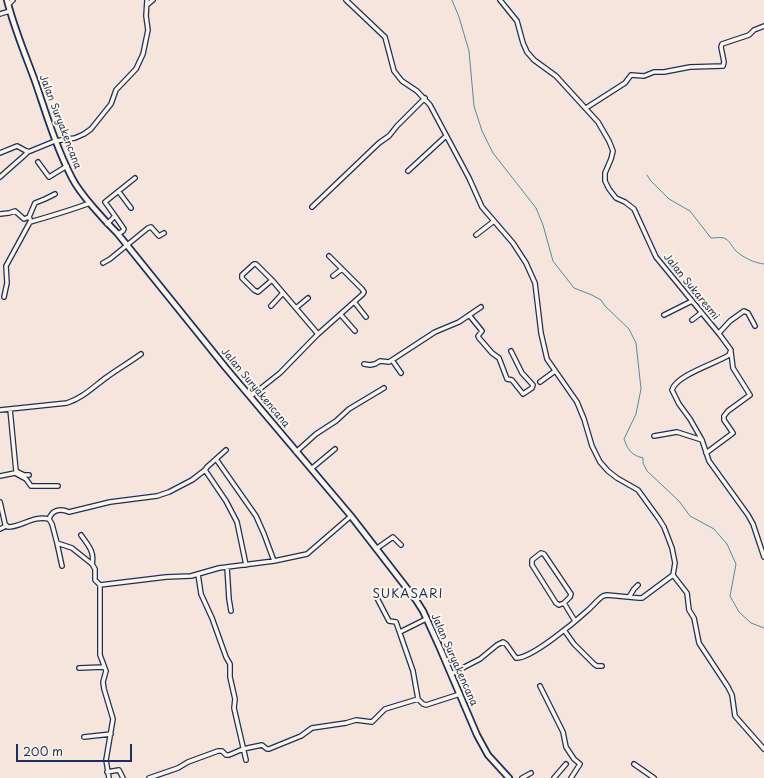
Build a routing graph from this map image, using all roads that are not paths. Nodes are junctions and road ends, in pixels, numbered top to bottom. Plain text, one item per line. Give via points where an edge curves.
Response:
1 (13, 0) edge
2 (147, 0) edge
3 (153, 0) edge
4 (346, 0) edge
5 (356, 0) edge
6 (500, 0) edge
7 (8, 2) edge
8 (352, 4) junction
9 (147, 5) junction
10 (10, 11) junction
11 (0, 14) edge
12 (764, 26) edge
13 (425, 98) junction
14 (586, 108) junction
15 (446, 136) junction
16 (55, 141) junction
17 (27, 152) junction
18 (0, 153) edge
19 (38, 162) dead end
20 (66, 166) junction
21 (408, 171) dead end
22 (0, 177) edge
23 (135, 178) dead end
24 (118, 192) junction
25 (55, 194) dead end
26 (90, 203) junction
27 (312, 207) dead end
28 (131, 208) dead end
29 (0, 214) edge
30 (115, 216) junction
31 (30, 219) junction
32 (494, 221) junction
33 (107, 224) junction
34 (164, 233) dead end
35 (118, 234) junction
36 (476, 235) dead end
37 (127, 244) junction
38 (329, 256) dead end
39 (103, 263) dead end
40 (342, 269) junction
41 (333, 276) dead end
42 (272, 280) junction
43 (283, 294) junction
44 (4, 297) dead end
45 (308, 298) dead end
46 (692, 301) junction
47 (355, 302) junction
48 (271, 306) dead end
49 (481, 307) dead end
50 (296, 308) junction
51 (701, 312) junction
52 (341, 315) junction
53 (469, 315) junction
54 (664, 315) dead end
55 (366, 317) dead end
56 (692, 320) dead end
57 (755, 326) dead end
58 (355, 331) dead end
59 (719, 333) junction
60 (318, 334) junction
61 (511, 351) dead end
62 (731, 352) junction
63 (141, 354) dead end
64 (392, 360) junction
65 (364, 364) dead end
66 (555, 371) junction
67 (401, 373) dead end
68 (540, 382) dead end
69 (384, 388) dead end
70 (251, 396) junction
71 (10, 409) junction
72 (0, 410) edge
73 (654, 436) dead end
74 (702, 440) junction
75 (335, 449) dead end
76 (226, 450) dead end
77 (296, 452) junction
78 (706, 453) junction
79 (216, 459) junction
80 (311, 469) junction
81 (205, 470) junction
82 (29, 475) dead end
83 (0, 476) edge
84 (58, 486) dead end
85 (0, 502) edge
86 (350, 516) junction
87 (49, 519) junction
88 (6, 526) junction
89 (0, 529) edge
90 (81, 535) dead end
91 (57, 543) junction
92 (401, 545) dead end
93 (376, 549) junction
94 (764, 557) edge
95 (274, 561) junction
96 (92, 564) junction
97 (246, 565) junction
98 (62, 566) dead end
99 (227, 567) junction
100 (198, 574) junction
101 (673, 575) junction
102 (100, 585) junction
103 (638, 585) dead end
104 (629, 597) junction
105 (377, 598) dead end
106 (564, 603) junction
107 (231, 611) dead end
108 (426, 619) junction
109 (576, 621) junction
110 (564, 630) junction
111 (400, 632) junction
112 (602, 666) dead end
113 (104, 667) junction
114 (79, 668) dead end
115 (450, 674) junction
116 (540, 686) dead end
117 (460, 694) junction
118 (418, 700) junction
119 (111, 734) junction
120 (84, 737) dead end
121 (244, 748) junction
122 (764, 749) edge
123 (246, 760) dead end
124 (566, 764) dead end
125 (634, 764) dead end
126 (108, 772) junction
127 (531, 773) dead end
128 (108, 778) edge
129 (122, 778) edge
130 (149, 778) edge
131 (509, 778) edge
132 (522, 778) edge
133 (554, 778) edge
134 (571, 778) edge
135 (654, 778) edge

1 - 7 street
2 - 9 street
3 - 9 street
4 - 8 street
5 - 8 street
6 - 14 street, Jalan Sukaresmi via 516,21 527,52 556,76
7 - 10 street, Jalan Suryakencana
8 - 13 street via 385,37 394,71 402,81
9 - 16 street via 148,30 143,54 136,69 118,88 111,104 91,129 74,138
10 - 11 street
10 - 16 street, Jalan Suryakencana
12 - 14 street via 749,35 722,44 723,66 690,67 654,72 644,76 631,75 625,83
13 - 15 street
13 - 27 street via 389,136
14 - 46 street, Jalan Sukaresmi via 598,122 613,150 605,173 606,184 616,198 634,209 656,257
15 - 21 street
15 - 32 street via 482,207
16 - 17 street
16 - 20 street, Jalan Suryakencana
17 - 18 street via 17,146
17 - 22 street
19 - 20 street via 49,177
20 - 26 street, Jalan Suryakencana via 72,179
23 - 24 street
24 - 28 street
24 - 30 street via 105,202
25 - 31 street via 36,202
26 - 31 street via 46,218
26 - 33 street, Jalan Suryakencana
29 - 31 street via 15,211 24,219
30 - 33 street
30 - 35 street via 124,229
31 - 44 street via 6,266 7,283
32 - 36 street
32 - 66 street via 516,248 534,279 544,349
33 - 35 street, Jalan Suryakencana
34 - 37 street via 159,236 151,227
35 - 37 street, Jalan Suryakencana
37 - 39 street
37 - 70 street, Jalan Suryakencana
38 - 40 street
40 - 41 street
40 - 47 street via 364,292
42 - 42 street via 258,292 242,278 242,275 255,264
42 - 43 street
43 - 48 street
43 - 50 street
45 - 50 street
46 - 51 street, Jalan Sukaresmi
46 - 54 street
47 - 52 street
47 - 55 street
49 - 53 street
50 - 60 street
51 - 56 street
51 - 59 street, Jalan Sukaresmi
52 - 58 street
52 - 60 street
53 - 61 street via 482,331 479,338 499,358 507,378 512,380 523,394 533,385 522,373
53 - 64 street via 435,332
57 - 59 street via 748,313 744,311
59 - 62 street, Jalan Sukaresmi
60 - 70 street via 280,373
62 - 74 street via 726,357 693,372 673,388 674,396
62 - 78 street, Jalan Sukaresmi via 733,368 750,395 724,416 733,433
63 - 71 street via 74,401
64 - 65 street
64 - 67 street
66 - 68 street
66 - 101 street via 578,402 592,446 600,462 616,478 638,490 664,527 675,563
69 - 77 street via 349,409
70 - 77 street, Jalan Suryakencana
71 - 72 street
71 - 82 street via 16,471
73 - 74 street via 677,432
74 - 78 street
75 - 80 street
76 - 79 street
77 - 80 street, Jalan Suryakencana
78 - 94 street via 713,467 748,515
79 - 81 street
79 - 95 street via 256,516
80 - 86 street, Jalan Suryakencana
81 - 87 street via 192,480 157,496 110,502 69,512 55,510
81 - 97 street via 226,501 236,522
83 - 84 street via 15,473 26,479 31,486
85 - 88 street
86 - 93 street, Jalan Suryakencana
86 - 95 street via 309,553
87 - 88 street via 33,519 11,527
87 - 91 street
88 - 89 street
90 - 96 street via 93,554
91 - 96 street via 72,548
91 - 98 street
92 - 93 street via 392,537
93 - 108 street, Jalan Suryakencana via 416,600
95 - 97 street
96 - 102 street via 95,569 95,580
97 - 99 street
99 - 100 street
99 - 107 street
100 - 102 street
100 - 121 street via 201,594 230,664 234,708
101 - 104 street via 642,598
101 - 122 street via 687,592 689,610 694,618 699,643 728,686 735,716
102 - 113 street via 100,655
103 - 104 street
104 - 109 street via 603,596
105 - 111 street via 389,621 396,622
106 - 106 street via 571,594 541,553 532,560 532,565 556,604
106 - 109 street
108 - 111 street
108 - 115 street, Jalan Suryakencana
109 - 110 street
110 - 112 street via 594,664
110 - 115 street via 520,658 514,656 506,644 501,643 480,659
111 - 118 street via 413,671
113 - 114 street
113 - 119 street via 106,672 103,687 113,717
115 - 117 street, Jalan Suryakencana
116 - 134 street via 563,732 566,747 580,764
117 - 118 street via 426,705
117 - 131 street, Jalan Suryakencana via 485,751
118 - 121 street via 385,708 372,722 356,720 312,728 301,736 269,749 262,745
119 - 120 street
119 - 126 street via 106,760
121 - 123 street
121 - 130 street via 229,755 220,751 213,752
124 - 133 street
125 - 135 street
126 - 128 street
126 - 129 street via 119,770
127 - 132 street

